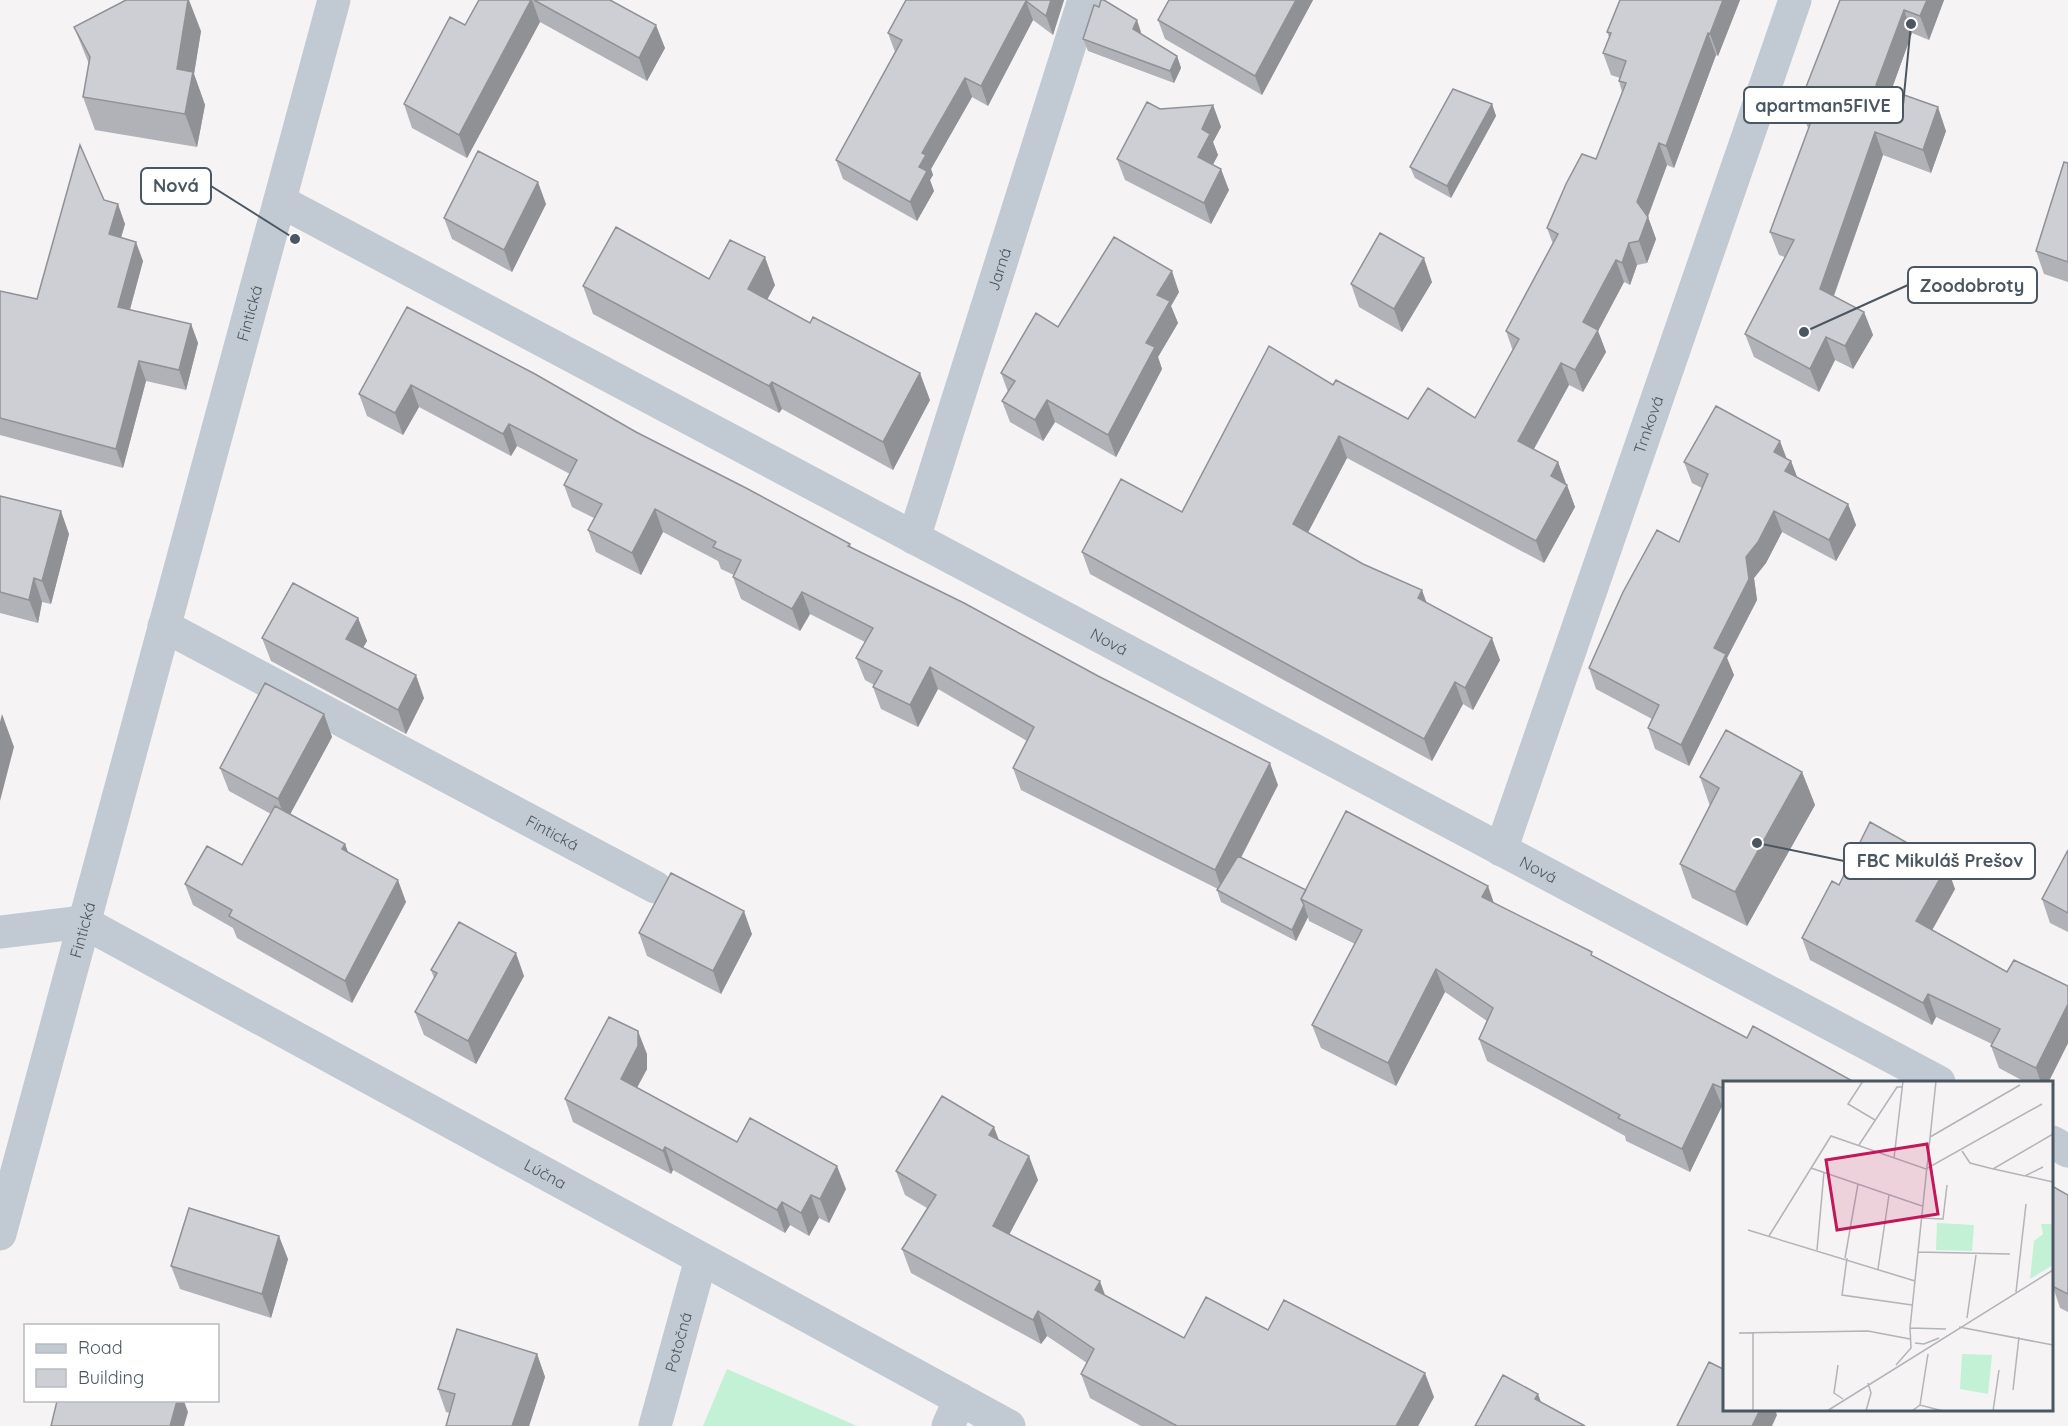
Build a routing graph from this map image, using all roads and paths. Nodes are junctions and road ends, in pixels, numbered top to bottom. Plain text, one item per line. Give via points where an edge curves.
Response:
1 (334, 0) edge
2 (1084, 0) edge
3 (1795, 0) edge
4 (280, 201) junction
5 (914, 538) junction
6 (164, 626) junction
7 (1501, 850) junction
8 (655, 887) dead end
9 (84, 922) junction
10 (0, 932) edge
11 (1935, 1081) edge
12 (2053, 1143) edge
13 (2068, 1151) edge
14 (0, 1234) edge
15 (701, 1259) junction
16 (954, 1413) edge
17 (655, 1426) edge
18 (1008, 1426) edge

1 - 4 street, Fintická
2 - 5 street, Jarná
3 - 7 street, Trnková
4 - 5 street, Nová
4 - 6 street, Fintická
5 - 7 street, Nová
6 - 8 street, Fintická
6 - 9 street, Fintická
7 - 11 street, Nová
9 - 10 street
9 - 14 street, Fintická
9 - 15 street, Lúčna
12 - 13 street
15 - 16 street, Lúčna
15 - 17 street, Potočná
16 - 18 street, Lúčna

